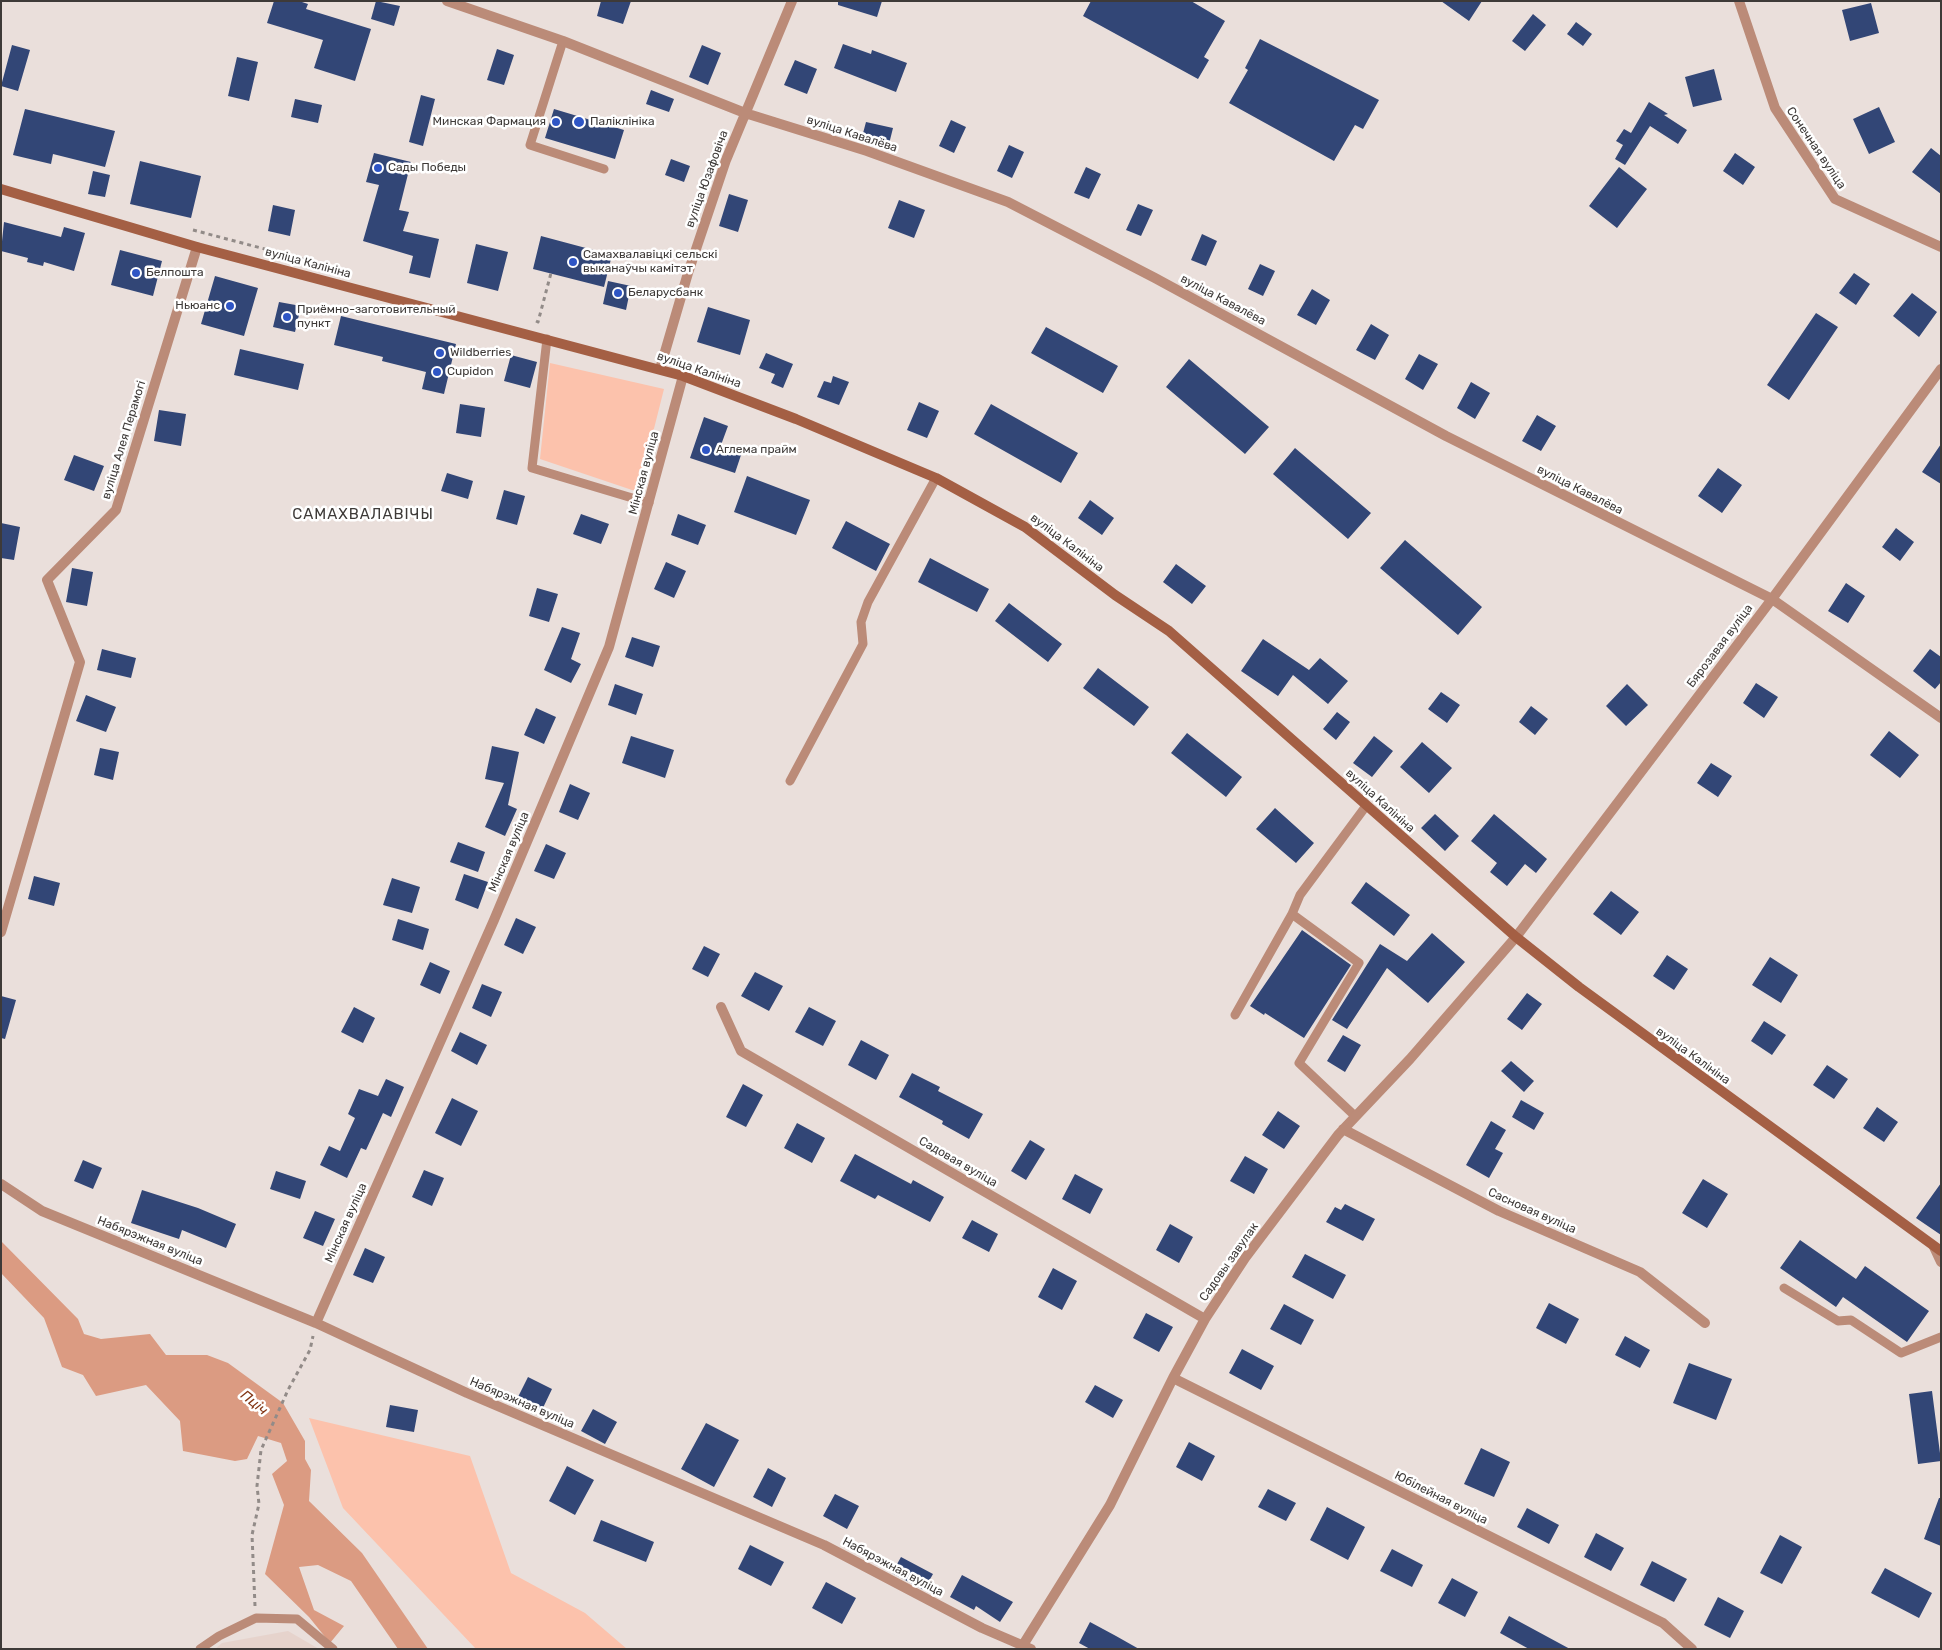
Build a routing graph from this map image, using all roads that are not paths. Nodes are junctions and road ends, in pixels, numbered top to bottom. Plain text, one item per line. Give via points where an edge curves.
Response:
1 (447, 1) edge
2 (792, 1) edge
3 (1739, 1) edge
4 (563, 41) junction
5 (745, 113) junction
6 (604, 169) dead end
7 (1, 189) edge
8 (197, 247) junction
9 (1941, 247) edge
10 (547, 339) junction
11 (660, 369) junction
12 (1941, 369) edge
13 (683, 376) junction
14 (936, 478) junction
15 (649, 503) junction
16 (1772, 599) junction
17 (1941, 718) edge
18 (790, 781) dead end
19 (1366, 806) junction
20 (1292, 914) junction
21 (1, 932) edge
22 (1516, 936) junction
23 (721, 1007) dead end
24 (1235, 1014) dead end
25 (1355, 1116) junction
26 (1343, 1128) junction
27 (1, 1184) edge
28 (1938, 1249) edge
29 (1941, 1262) edge
30 (1784, 1288) dead end
31 (1205, 1319) junction
32 (316, 1323) junction
33 (1705, 1323) dead end
34 (1941, 1337) edge
35 (1173, 1378) junction
36 (1027, 1647) edge
37 (200, 1649) edge
38 (333, 1649) edge
39 (1692, 1649) edge

1 - 4 street, вуліца Кавалёва
2 - 5 street, вуліца Юзафовіча
3 - 9 street, Сонечная вуліца via 1775,108 1835,200
4 - 5 street, вуліца Кавалёва
4 - 6 lane via 530,145
5 - 11 street, вуліца Юзафовіча via 688,273
5 - 16 street, вуліца Кавалёва via 867,151 1008,202 1446,436
7 - 8 street, вуліца Калініна
8 - 10 street, вуліца Калініна
8 - 21 street, вуліца Алея Перамогі via 116,510 47,580 80,662
10 - 11 street, вуліца Калініна
10 - 15 lane via 532,468
11 - 13 street, вуліца Калініна
12 - 16 street, Бярозавая вуліца
13 - 14 street, вуліца Калініна
13 - 15 street, Мінская вуліца
14 - 18 lane via 868,602 862,622 863,644
14 - 19 street, вуліца Калініна via 1025,527 1169,631
15 - 32 street, Мінская вуліца via 610,648
16 - 17 street, вуліца Кавалёва
16 - 22 street, Бярозавая вуліца
19 - 20 lane via 1300,895
19 - 22 street, вуліца Калініна
20 - 24 lane
20 - 25 lane via 1359,963 1299,1063
22 - 25 street, Садовы завулак via 1410,1059
22 - 28 street, вуліца Калініна via 1579,987
23 - 31 street, Садовая вуліца via 741,1051
25 - 26 street, Садовы завулак
26 - 31 street, Садовы завулак via 1245,1258
26 - 33 street, Сасновая вуліца via 1499,1211 1640,1272
27 - 32 street, Набярэжная вуліца via 42,1211
28 - 29 street
30 - 34 lane via 1838,1321 1851,1320 1901,1353
31 - 35 street, Садовы завулак
32 - 36 street, Набярэжная вуліца via 468,1393 824,1545 982,1628
35 - 36 street, Садовы завулак via 1110,1504
35 - 39 street, Юбілейная вуліца via 1663,1623
37 - 38 lane via 256,1618 297,1619

